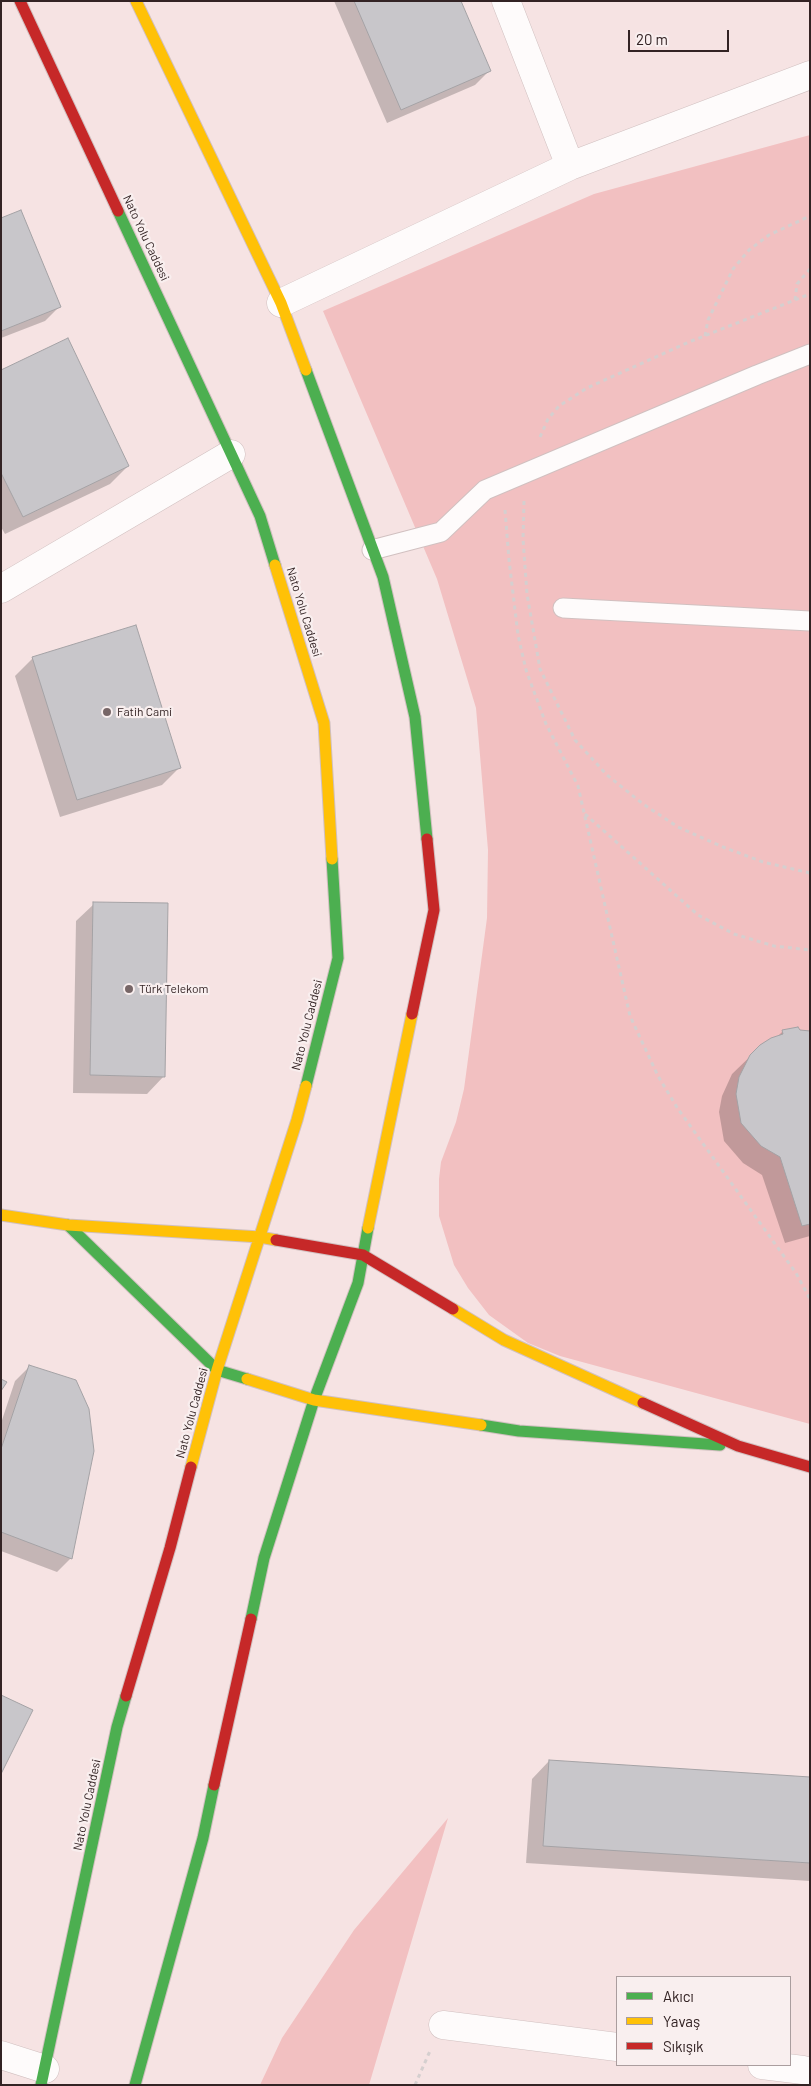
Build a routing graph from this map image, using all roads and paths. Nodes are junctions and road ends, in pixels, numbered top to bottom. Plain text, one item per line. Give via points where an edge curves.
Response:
1 (20, 1) edge
2 (136, 1) edge
3 (506, 1) edge
4 (810, 74) edge
5 (570, 166) junction
6 (810, 216) edge
7 (810, 269) edge
8 (810, 294) edge
9 (795, 300) junction
10 (281, 303) junction
11 (705, 336) junction
12 (810, 354) edge
13 (232, 454) junction
14 (529, 471) junction
15 (503, 482) junction
16 (372, 550) junction
17 (1, 589) edge
18 (563, 608) dead end
19 (810, 621) edge
20 (584, 814) junction
21 (810, 873) edge
22 (810, 950) edge
23 (1, 1215) edge
24 (68, 1225) junction
25 (260, 1237) junction
26 (363, 1255) junction
27 (810, 1299) edge
28 (217, 1370) junction
29 (314, 1400) junction
30 (738, 1446) junction
31 (810, 1467) edge
32 (443, 2025) dead end
33 (616, 2047) edge
34 (1, 2055) edge
35 (770, 2066) edge
36 (810, 2072) edge
37 (43, 2077) edge
38 (135, 2085) edge

1 - 13 main road, Nato Yolu Caddesi
2 - 10 main road
3 - 5 street
4 - 5 street
5 - 10 street
6 - 11 path via 769,235 749,250 733,269 708,320
7 - 9 path via 797,284
8 - 9 path
9 - 11 path
10 - 16 main road
11 - 14 path via 587,388 559,406 548,419
12 - 14 lane
13 - 17 street
13 - 25 main road, Nato Yolu Caddesi via 260,516 324,723 338,958 297,1120
14 - 15 lane
14 - 21 path via 523,539 534,636 540,668 575,740 607,775 642,804 678,826 763,862
15 - 16 lane via 485,490 441,532
15 - 20 path via 508,560 526,670 546,724 578,786
16 - 26 main road via 383,577 415,717 434,910
18 - 19 lane
20 - 22 path via 698,915 734,934 774,946
20 - 27 path via 630,1016 658,1076 678,1109 796,1273
23 - 24 main road
24 - 25 main road
24 - 28 main road
25 - 26 main road
25 - 28 main road, Nato Yolu Caddesi
26 - 29 main road via 358,1283
26 - 30 main road via 504,1340
28 - 29 main road
28 - 37 main road, Nato Yolu Caddesi via 170,1548 117,1727
29 - 30 main road via 519,1431
29 - 38 main road via 264,1558 203,1838
30 - 31 main road
32 - 33 street
34 - 37 street
35 - 36 street

